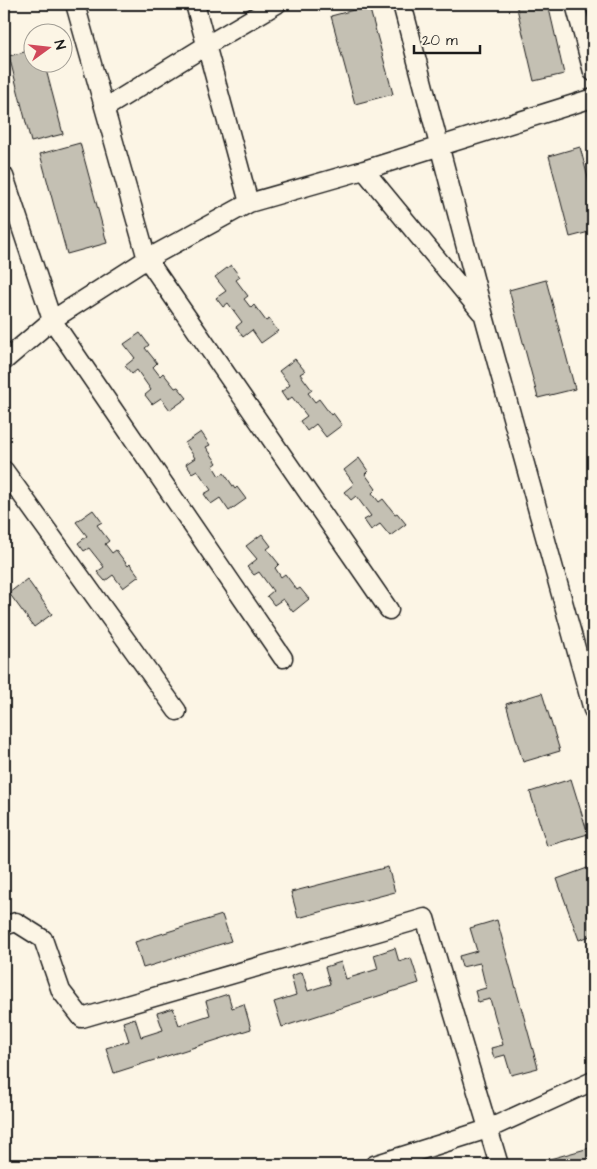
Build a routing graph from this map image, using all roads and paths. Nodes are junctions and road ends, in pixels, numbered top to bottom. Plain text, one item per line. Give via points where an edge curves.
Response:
1 (75, 4) edge
2 (196, 4) edge
3 (278, 4) edge
4 (402, 4) edge
5 (575, 4) edge
6 (207, 45) junction
7 (593, 72) edge
8 (593, 98) edge
9 (105, 108) junction
10 (440, 145) junction
11 (364, 170) junction
12 (4, 176) edge
13 (249, 203) junction
14 (147, 259) junction
15 (484, 316) junction
16 (52, 320) junction
17 (4, 361) edge
18 (4, 470) edge
19 (389, 610) dead end
20 (283, 658) dead end
21 (177, 710) dead end
22 (593, 710) edge
23 (4, 926) edge
24 (593, 1081) edge
25 (488, 1129) junction
26 (374, 1165) edge
27 (499, 1165) edge

1 - 9 street
2 - 6 street
3 - 6 street
4 - 10 street
5 - 7 street
6 - 9 street
6 - 13 street
8 - 10 street
9 - 14 street
10 - 11 street
10 - 15 street
11 - 13 street
11 - 15 street
12 - 16 street
13 - 14 street
14 - 16 street
14 - 19 street
15 - 22 street
16 - 17 street
16 - 20 street
18 - 21 street
23 - 25 street via 16,922 43,939 61,991 82,1018 425,918
24 - 25 street
25 - 26 street
25 - 27 street

